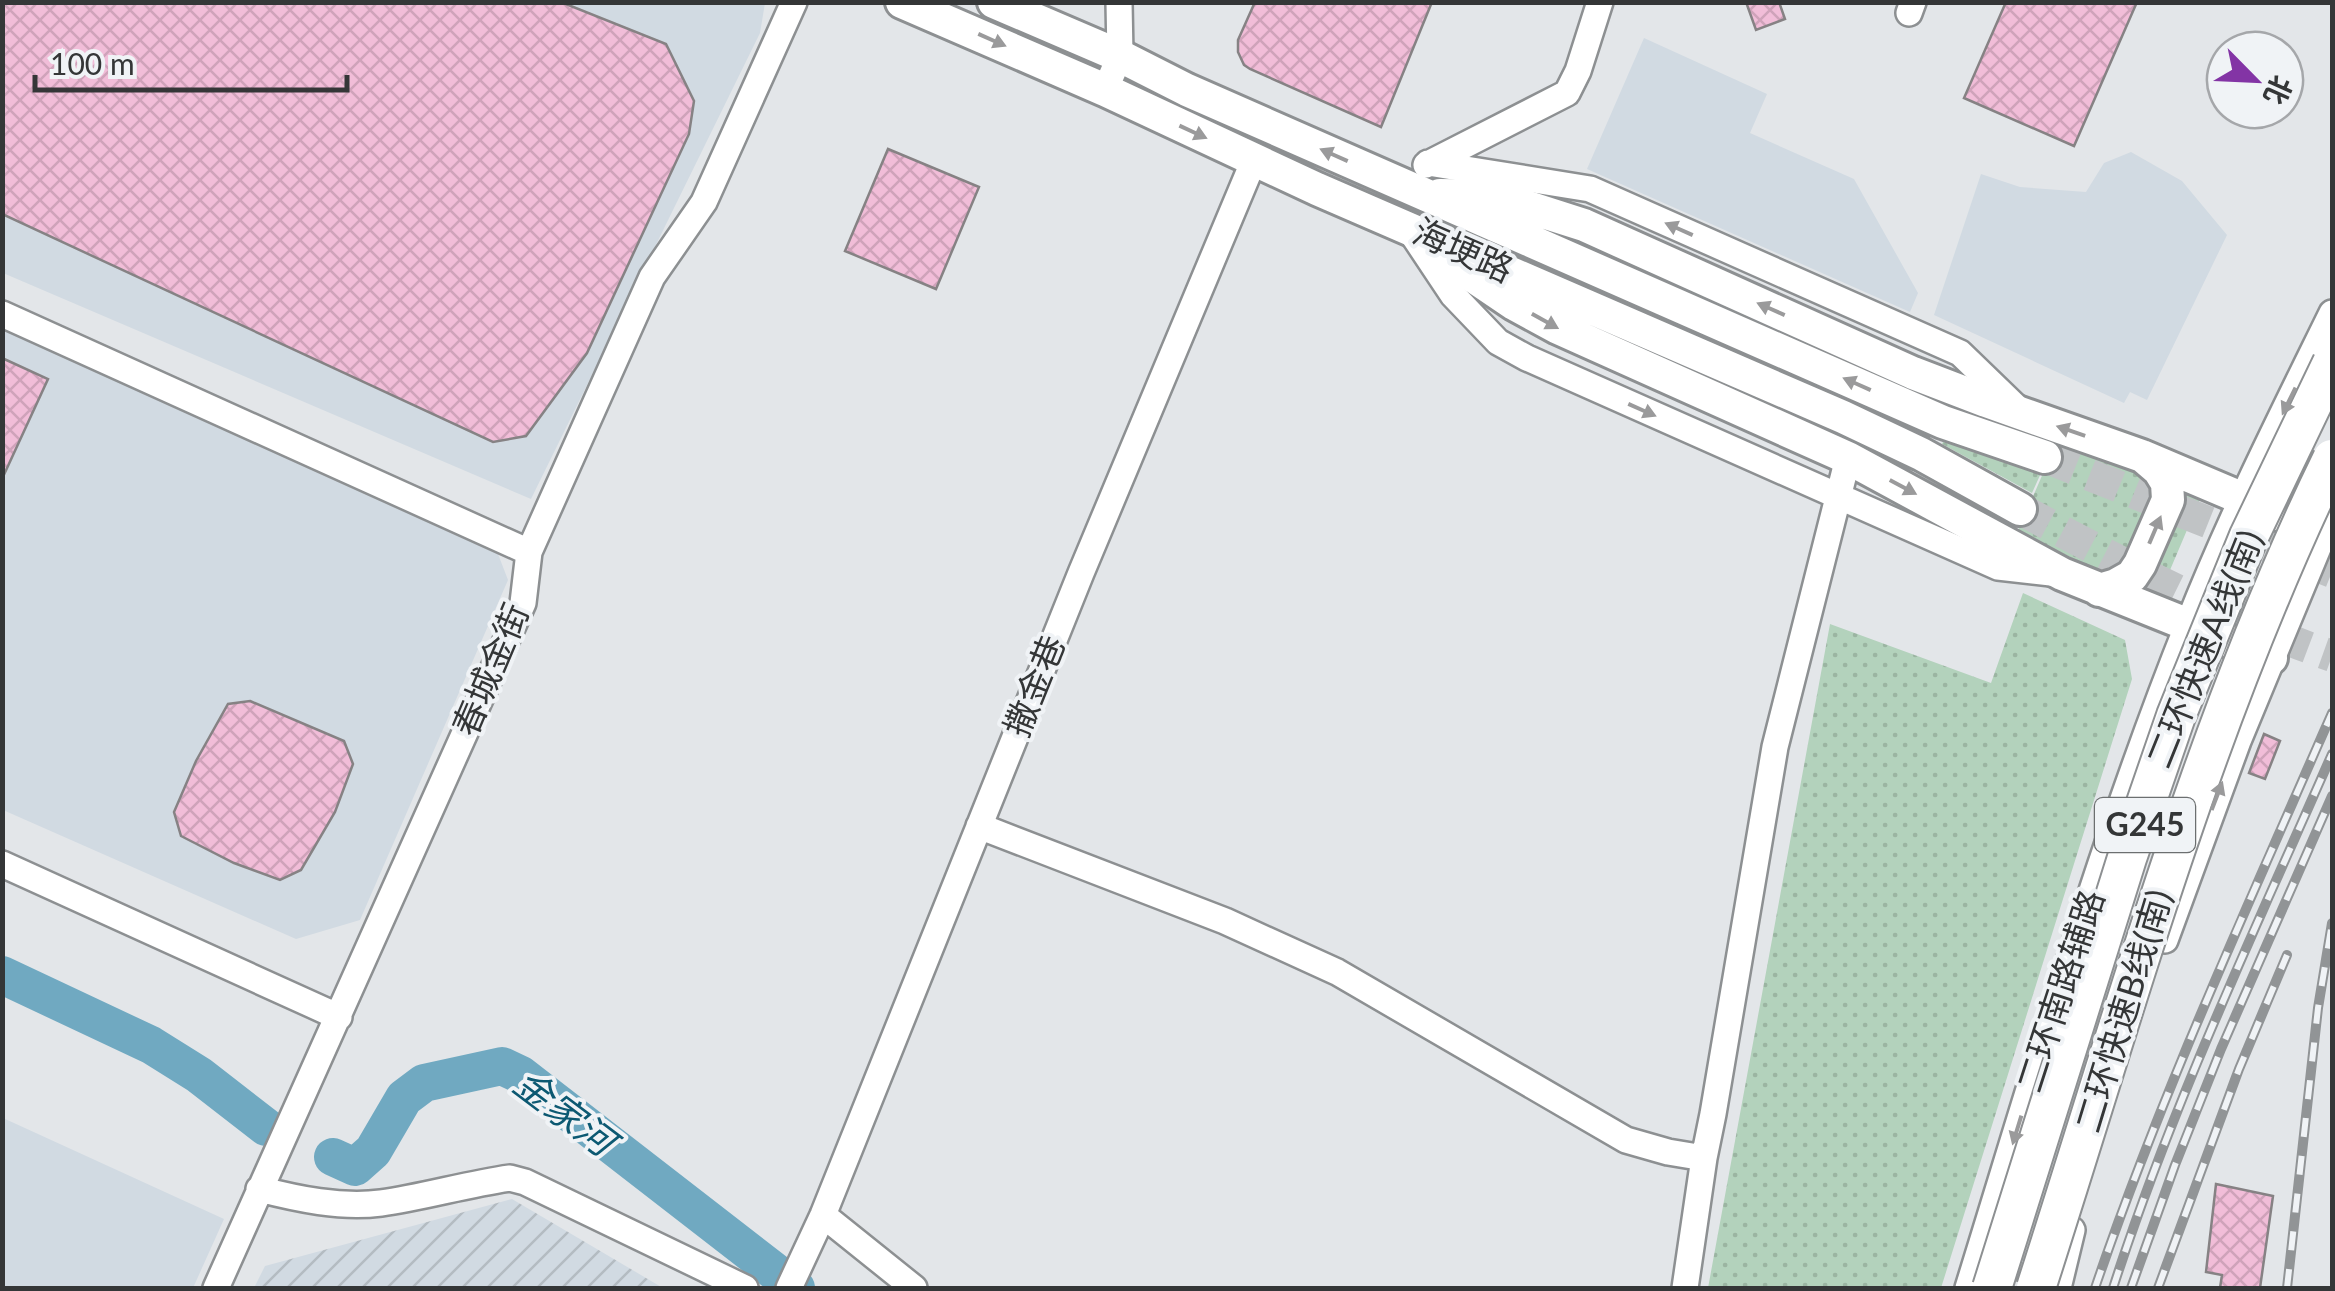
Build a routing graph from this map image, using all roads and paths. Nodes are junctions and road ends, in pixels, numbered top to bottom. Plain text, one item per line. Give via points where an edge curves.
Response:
1 (794, 2) edge
2 (902, 2) edge
3 (994, 2) edge
4 (1118, 2) edge
5 (1600, 2) edge
6 (1120, 56) junction
7 (1105, 90) junction
8 (1254, 160) junction
9 (1418, 181) junction
10 (1407, 226) junction
11 (2332, 313) edge
12 (2, 314) edge
13 (2332, 363) edge
14 (2332, 378) edge
15 (2332, 446) edge
16 (2142, 456) junction
17 (1848, 458) junction
18 (2046, 458) tunnel mouth
19 (2332, 460) edge
20 (1837, 497) junction
21 (2020, 509) tunnel mouth
22 (2293, 515) edge
23 (528, 552) junction
24 (2062, 574) junction
25 (2099, 590) junction
26 (2229, 641) junction
27 (979, 826) junction
28 (2, 864) edge
29 (340, 1016) junction
30 (1704, 1158) junction
31 (259, 1189) junction
32 (823, 1215) junction
33 (792, 1282) edge
34 (216, 1288) edge
35 (744, 1288) edge
36 (914, 1288) edge
37 (1685, 1288) edge
38 (1968, 1288) edge
39 (1995, 1288) edge
40 (2033, 1288) edge
41 (2058, 1288) edge

1 - 23 street, 春城金街 via 704,202 652,276
2 -> 7 main road, 海埂路
3 - 6 main road, 海埂路
4 - 6 street
5 - 9 street via 1567,93
6 - 7 street
9 -> 6 main road, 海埂路 via 1187,90
7 -> 8 main road, 海埂路
8 - 10 main road, 海埂路
8 - 27 street, 撒金巷
16 -> 9 main road via 1913,373 1584,225
18 -> 9 main road, 海埂路 via 1943,422
10 -> 17 main road via 1462,271 1558,328
10 -> 20 street via 1453,295 1498,342
10 - 21 main road, 海埂路 via 1858,424
11 -> 22 street, 二环南路辅路
12 - 23 street
13 - 39 highway, 二环快速A线(南), bridge via 2249,536 2172,728
14 - 22 main road, G245
15 - 22 main road, G245
16 - 22 main road
25 -> 16 main road via 2132,576 2168,500 2167,483
17 - 20 street
17 -> 24 main road
19 - 40 highway, 二环快速B线(南), bridge via 2269,598 2190,803
20 - 24 street via 1998,567
20 - 30 street via 1775,746
22 - 26 main road, G245
22 - 26 street, 二环南路辅路
23 - 29 street, 春城金街 via 524,603
24 - 25 main road
25 - 26 main road
26 -> 38 street, 二环南路辅路 via 2127,788
26 - 39 main road, G245 via 2182,718
26 - 40 main road, G245
41 -> 26 street, 二环南路辅路 via 2083,1192 2212,810
27 - 30 street via 1337,972 1626,1140
27 - 32 street, 撒金巷
28 - 29 street
29 - 31 street, 春城金街
30 - 37 street
31 - 34 street, 春城金街
31 - 35 street via 339,1204 380,1203 510,1178
32 - 33 street, 撒金巷
32 - 36 street

